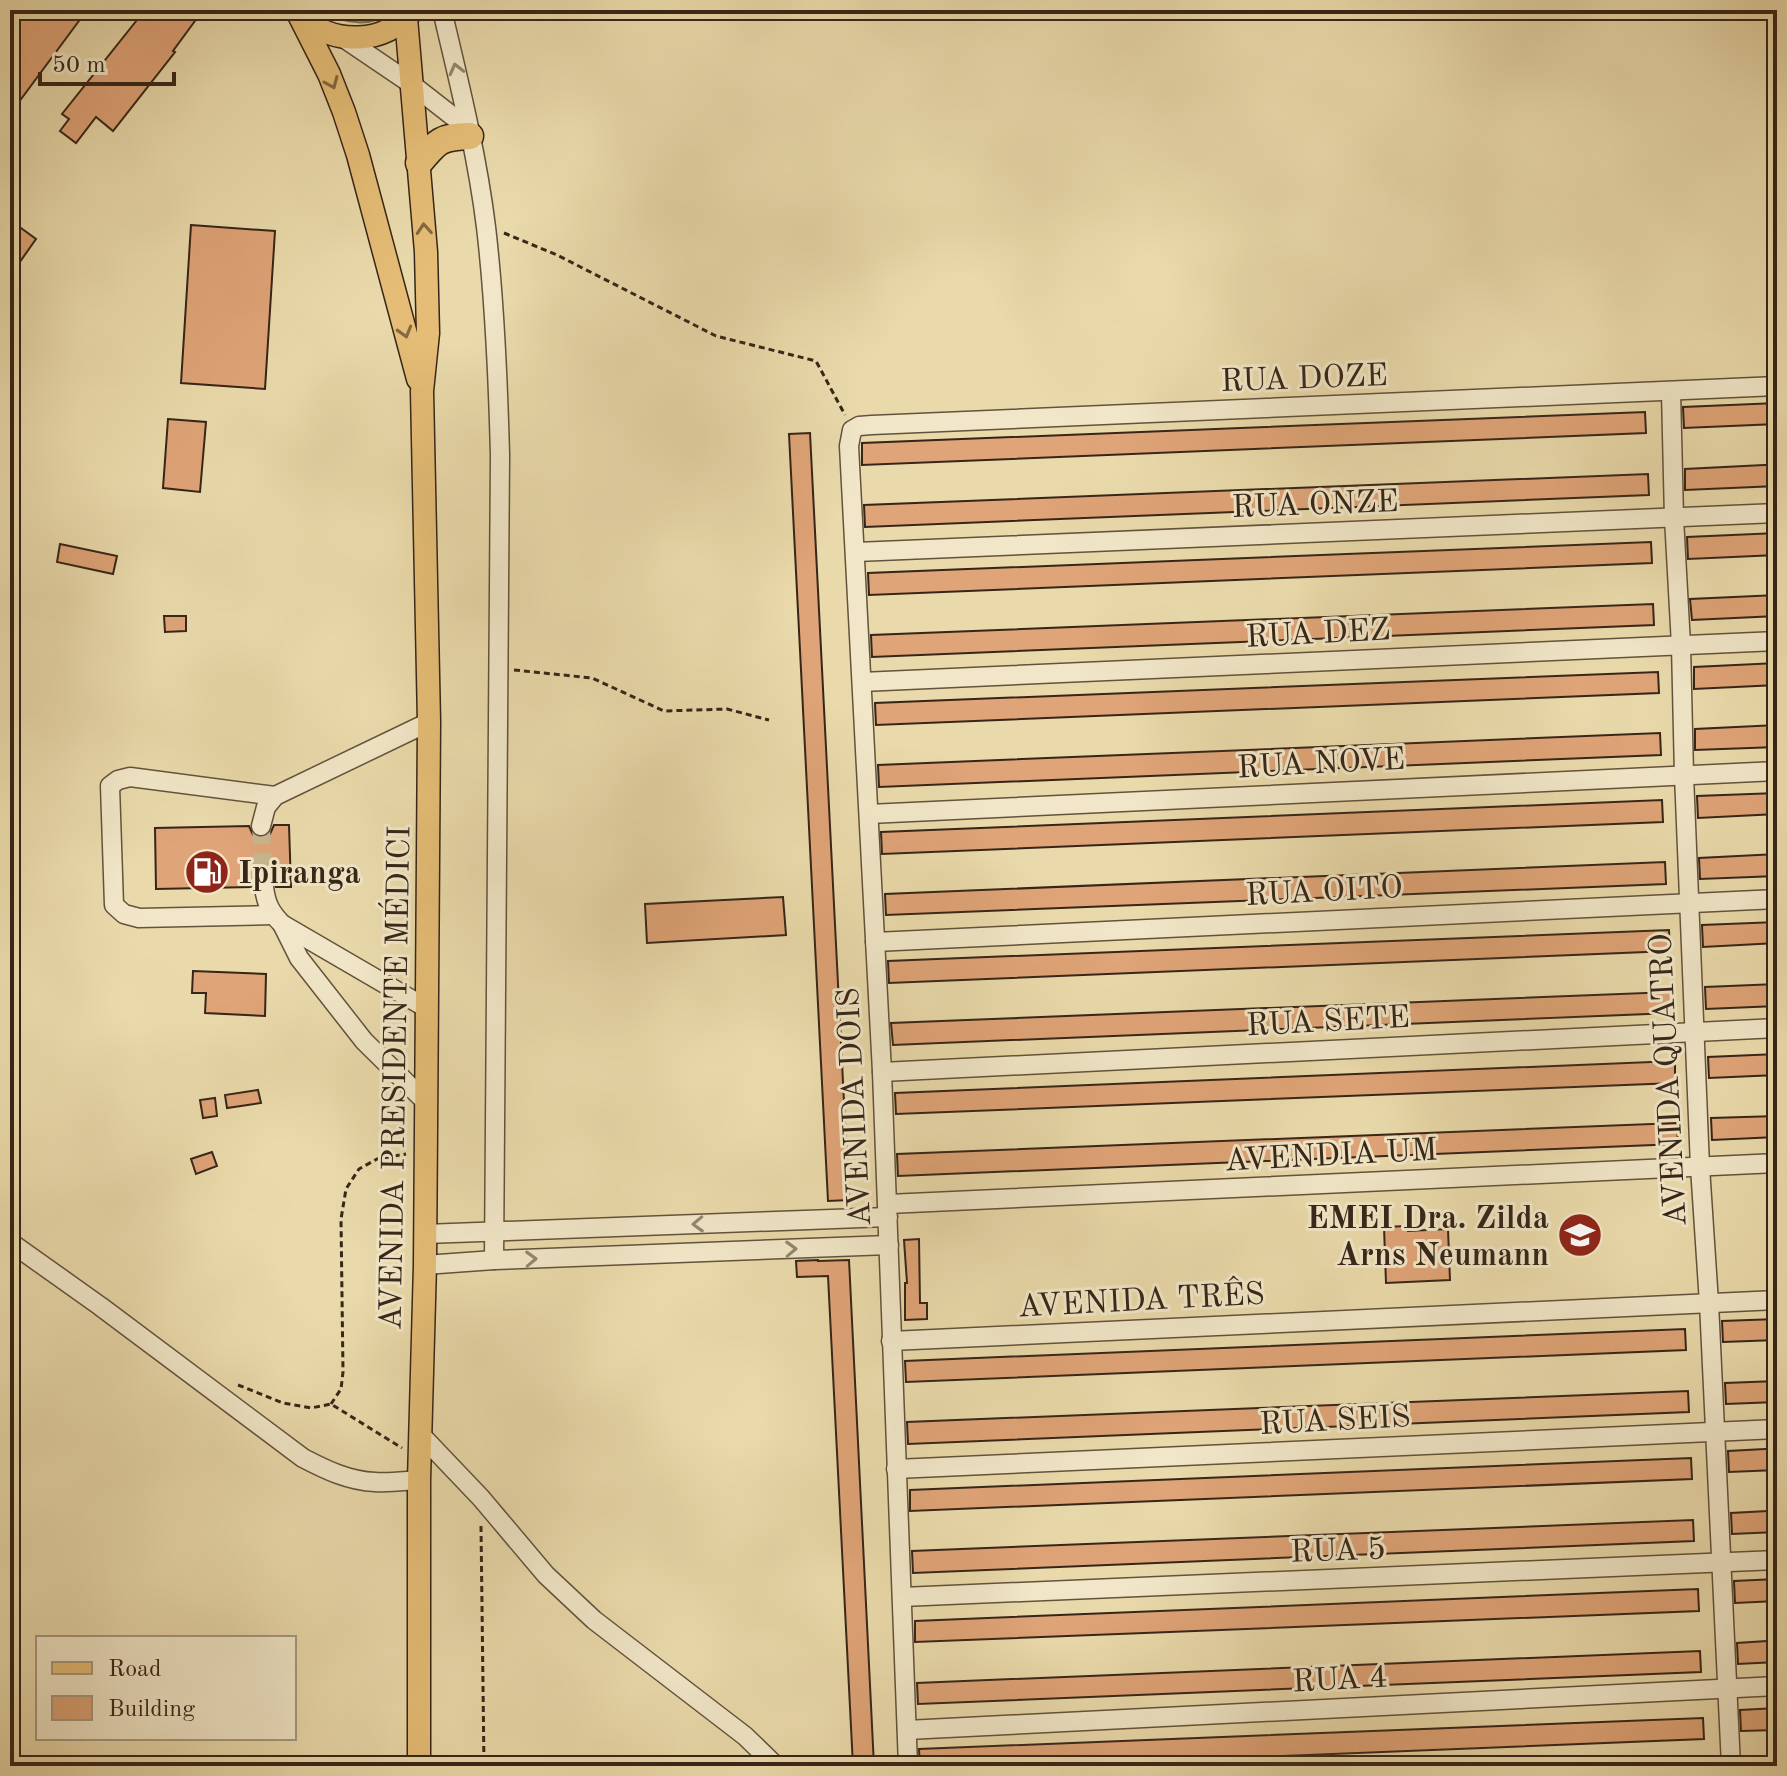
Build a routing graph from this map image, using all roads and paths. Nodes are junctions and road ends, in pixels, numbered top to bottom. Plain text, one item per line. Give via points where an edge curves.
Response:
1 (442, 10) edge
2 (297, 12) edge
3 (409, 14) edge
4 (345, 39) junction
5 (410, 83) junction
6 (470, 132) junction
7 (419, 163) junction
8 (486, 225) junction
9 (1777, 386) edge
10 (422, 391) junction
11 (1671, 392) junction
12 (851, 438) junction
13 (1777, 513) edge
14 (1674, 518) junction
15 (856, 552) junction
16 (1777, 641) edge
17 (1681, 645) junction
18 (498, 668) junction
19 (862, 682) junction
20 (769, 720) dead end
21 (429, 722) junction
22 (1777, 771) edge
23 (1684, 775) junction
24 (275, 796) junction
25 (869, 814) junction
26 (261, 826) tunnel mouth
27 (264, 887) tunnel mouth
28 (1777, 899) edge
29 (1690, 903) junction
30 (277, 920) junction
31 (875, 942) junction
32 (428, 1009) junction
33 (1777, 1028) edge
34 (1695, 1032) junction
35 (882, 1072) junction
36 (426, 1102) junction
37 (426, 1151) junction
38 (1777, 1163) edge
39 (1700, 1167) junction
40 (888, 1210) junction
41 (495, 1231) junction
42 (425, 1234) junction
43 (10, 1242) edge
44 (889, 1245) junction
45 (494, 1260) junction
46 (425, 1265) junction
47 (1777, 1300) edge
48 (1709, 1303) junction
49 (891, 1341) junction
50 (211, 1389) junction
51 (331, 1404) junction
52 (1777, 1429) edge
53 (1715, 1432) junction
54 (421, 1435) junction
55 (896, 1469) junction
56 (420, 1470) junction
57 (481, 1498) junction
58 (1777, 1560) edge
59 (1721, 1562) junction
60 (902, 1597) junction
61 (1777, 1686) edge
62 (1728, 1688) junction
63 (907, 1730) junction
64 (419, 1766) edge
65 (484, 1766) edge
66 (776, 1766) edge
67 (908, 1766) edge
68 (1731, 1766) edge

6 -> 1 street
2 - 4 main road via 311,26
2 -> 10 main road, AVENIDA PRESIDENTE MÉDICI via 344,112
3 - 4 main road via 378,35
3 - 5 main road, AVENIDA PRESIDENTE MÉDICI
4 - 5 street
5 - 6 street
5 - 7 main road, AVENIDA PRESIDENTE MÉDICI
6 - 7 highway via 439,141
6 - 8 street
10 -> 7 main road, AVENIDA PRESIDENTE MÉDICI via 428,333
8 - 12 path via 716,336 816,361
8 - 18 street via 497,332
9 - 11 street, RUA DOZE
10 - 21 main road, AVENIDA PRESIDENTE MÉDICI
11 - 12 street, RUA DOZE via 872,425 859,426
11 - 14 street, AVENIDA QUATRO
12 - 15 street, AVENIDA DOIS
13 - 14 street, RUA ONZE
14 - 15 street, RUA ONZE
14 - 17 street, AVENIDA QUATRO
15 - 19 street, AVENIDA DOIS
16 - 17 street, RUA DEZ
17 - 19 street, RUA DEZ
17 - 23 street, AVENIDA QUATRO
18 - 20 path via 592,678 664,711 727,709
18 - 41 street
19 - 25 street, AVENIDA DOIS
21 - 24 street
21 - 32 main road, AVENIDA PRESIDENTE MÉDICI
22 - 23 street, RUA NOVE
23 - 25 street, RUA NOVE
23 - 29 street, AVENIDA QUATRO
24 - 26 street
24 - 30 street via 130,777 110,786 114,905 124,914
25 - 31 street, AVENIDA DOIS
27 - 30 street via 266,903
28 - 29 street, RUA OITO
29 - 31 street, RUA OITO
29 - 34 street, AVENIDA QUATRO
30 - 32 street
30 - 36 street via 299,958 364,1041
31 - 35 street, AVENIDA DOIS
32 - 36 main road, AVENIDA PRESIDENTE MÉDICI
33 - 34 street, RUA SETE
34 - 35 street, RUA SETE
34 - 39 street, AVENIDA QUATRO
35 - 40 street, AVENIDA DOIS
36 - 37 main road, AVENIDA PRESIDENTE MÉDICI
37 - 42 main road, AVENIDA PRESIDENTE MÉDICI
37 - 51 path via 377,1159 359,1169 346,1189 341,1219 343,1372 341,1389
38 - 39 street, AVENDIA UM
39 - 40 street, AVENDIA UM
39 - 48 street, AVENIDA QUATRO
40 -> 41 street, AVENDIA UM
40 - 44 street, AVENIDA DOIS
41 - 42 street, AVENDIA UM
41 - 45 street
42 - 46 main road, AVENIDA PRESIDENTE MÉDICI
43 - 50 street
45 -> 44 street
44 - 49 street, AVENIDA DOIS
45 - 46 street
46 - 54 main road, AVENIDA PRESIDENTE MÉDICI
47 - 48 street, AVENIDA TRÊS
48 - 49 street, AVENIDA TRÊS
48 - 53 street, AVENIDA QUATRO
49 - 55 street, AVENIDA DOIS
50 - 51 path via 230,1384 283,1403 311,1408
50 - 56 street via 327,1471 376,1482
51 - 56 path
52 - 53 street, RUA SEIS
53 - 55 street, RUA SEIS
53 - 59 street, AVENIDA QUATRO
54 - 56 main road, AVENIDA PRESIDENTE MÉDICI
54 - 57 street
55 - 60 street, AVENIDA DOIS
56 - 64 main road, AVENIDA PRESIDENTE MÉDICI
57 - 65 path
57 - 66 street via 546,1575 594,1620 745,1736
58 - 59 street, RUA 5
59 - 60 street, RUA 5
59 - 62 street, AVENIDA QUATRO
60 - 63 street, AVENIDA DOIS
61 - 62 street, RUA 4
62 - 63 street, RUA 4
62 - 68 street, AVENIDA QUATRO
63 - 67 street, AVENIDA DOIS

